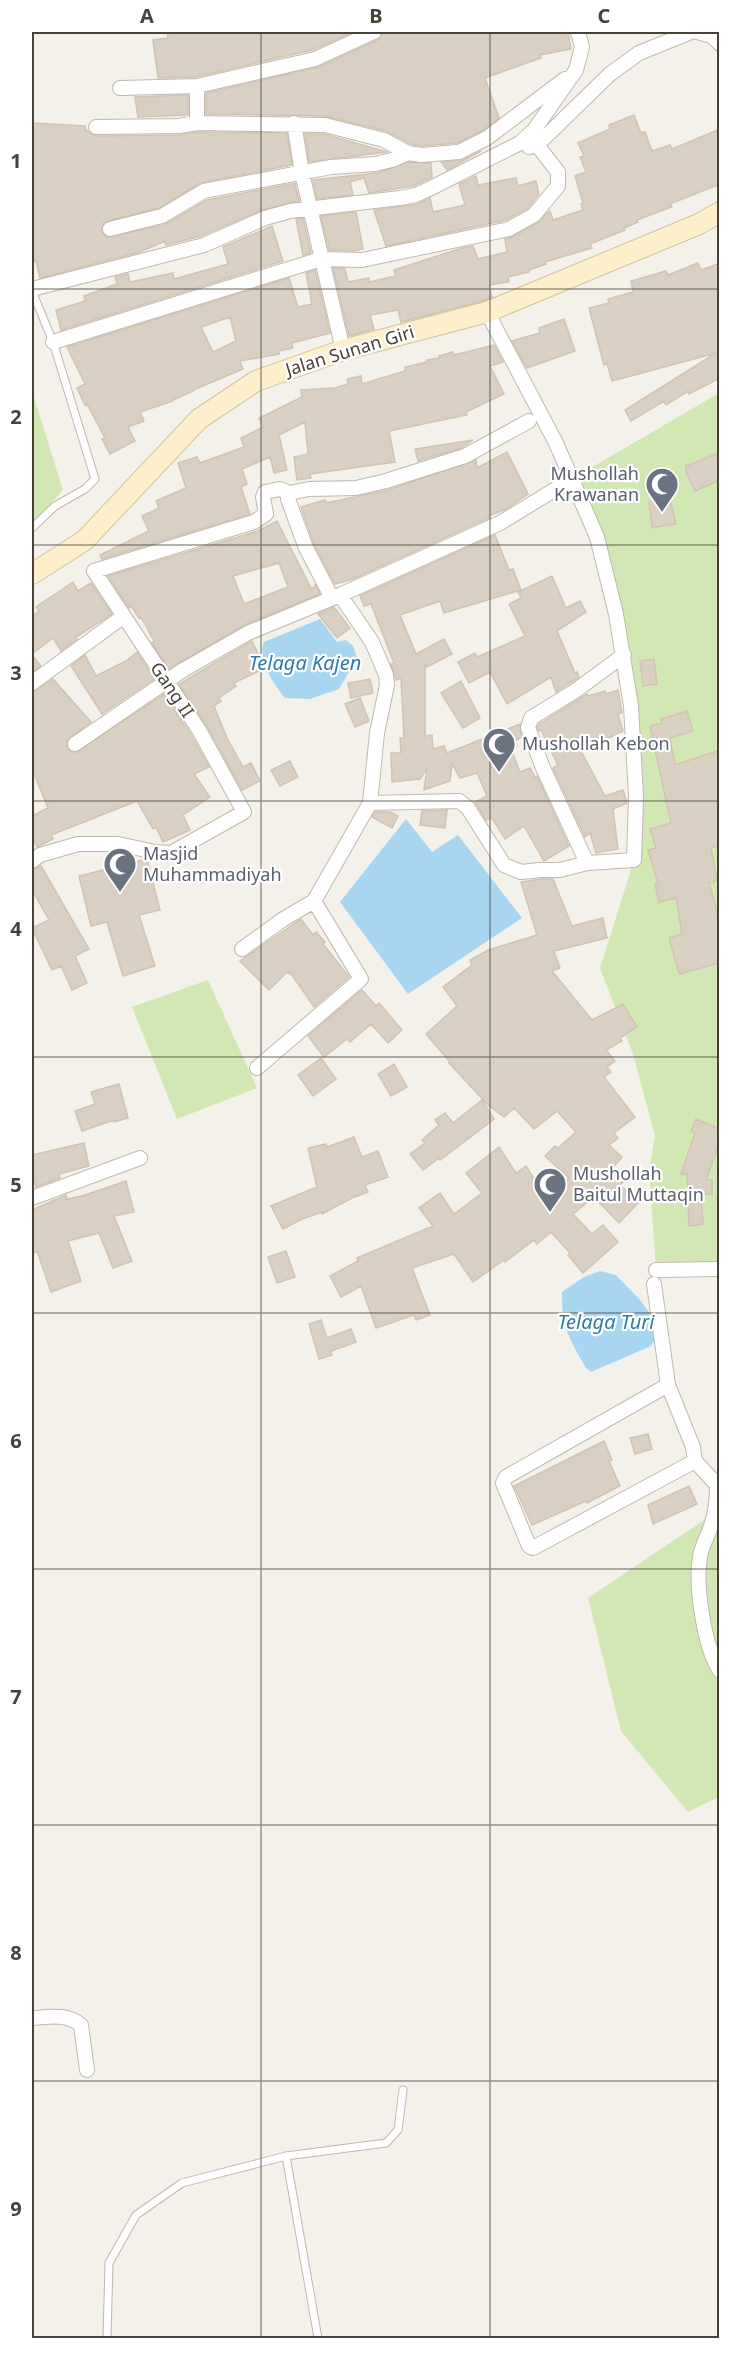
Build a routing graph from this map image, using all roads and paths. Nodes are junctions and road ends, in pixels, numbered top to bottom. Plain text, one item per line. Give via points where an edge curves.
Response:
1 (374, 32) edge
2 (578, 32) edge
3 (691, 32) edge
4 (697, 32) edge
5 (720, 44) edge
6 (576, 70) junction
7 (197, 86) junction
8 (120, 88) dead end
9 (197, 123) junction
10 (294, 123) junction
11 (96, 127) dead end
12 (487, 138) junction
13 (537, 145) junction
14 (408, 153) junction
15 (499, 153) junction
16 (302, 173) junction
17 (311, 209) junction
18 (720, 212) edge
19 (110, 229) dead end
20 (321, 259) junction
21 (32, 290) edge
22 (487, 312) junction
23 (53, 342) junction
24 (343, 350) junction
25 (529, 421) dead end
26 (572, 479) junction
27 (289, 493) junction
28 (32, 528) edge
29 (32, 574) edge
30 (336, 597) junction
31 (124, 616) junction
32 (624, 655) junction
33 (166, 682) junction
34 (32, 683) edge
35 (75, 744) dead end
36 (370, 803) junction
37 (32, 861) edge
38 (588, 863) junction
39 (314, 901) junction
40 (242, 949) dead end
41 (257, 1068) dead end
42 (140, 1158) dead end
43 (32, 1198) edge
44 (720, 1269) edge
45 (668, 1385) junction
46 (695, 1461) junction
47 (720, 1671) edge
48 (32, 2018) edge
49 (87, 2070) dead end
50 (403, 2090) dead end
51 (286, 2156) junction
52 (107, 2338) edge
53 (318, 2338) edge

1 - 7 street via 315,58
2 - 6 street via 582,47
3 - 13 street via 639,53 610,74
4 - 5 street via 712,36
6 - 12 street
6 - 15 street via 534,130
7 - 8 street
7 - 9 street
9 - 10 street
9 - 11 street
10 - 14 street via 352,130
10 - 16 street
12 - 14 street via 459,152 421,156
12 - 15 street
13 - 15 street
13 - 20 street via 558,172 558,186 534,215 509,228 362,260
14 - 16 street via 375,164
15 - 17 street via 416,195
16 - 17 street
16 - 19 street via 204,191 162,216
17 - 20 street
17 - 21 street via 265,218 204,245
18 - 22 main road, Jalan Sunan Giri
20 - 23 street
20 - 24 street
21 - 23 lane
22 - 24 main road, Jalan Sunan Giri
22 - 26 street
23 - 28 lane via 95,479 55,506
24 - 29 main road, Jalan Sunan Giri via 256,381 200,419 85,540
25 - 27 street via 465,456 386,480 356,488
26 - 30 street via 500,523
26 - 32 street via 597,537
27 - 30 street via 295,523 306,548
27 - 31 street, Gang II via 280,489 265,492 266,514 254,522 94,571
30 - 33 street via 248,633
30 - 36 street via 372,642 386,675
31 - 33 street, Gang II
31 - 34 street
32 - 38 street via 636,795 634,860
32 - 38 street via 528,722 543,768
33 - 35 street
33 - 37 street, Gang II via 199,730 244,812 171,853 118,844 78,844
36 - 38 street via 459,801 468,808 504,865 521,872 560,870
36 - 39 street
39 - 40 street
39 - 41 street via 361,979
42 - 43 street
44 - 45 street via 655,1277
45 - 46 street
45 - 46 street via 506,1477 502,1483 533,1548
46 - 47 street via 717,1485 716,1508 700,1567 705,1633
48 - 49 street via 64,2016 81,2025
50 - 51 lane via 398,2130 386,2143
51 - 52 lane via 182,2183 136,2215 109,2263
51 - 53 lane

